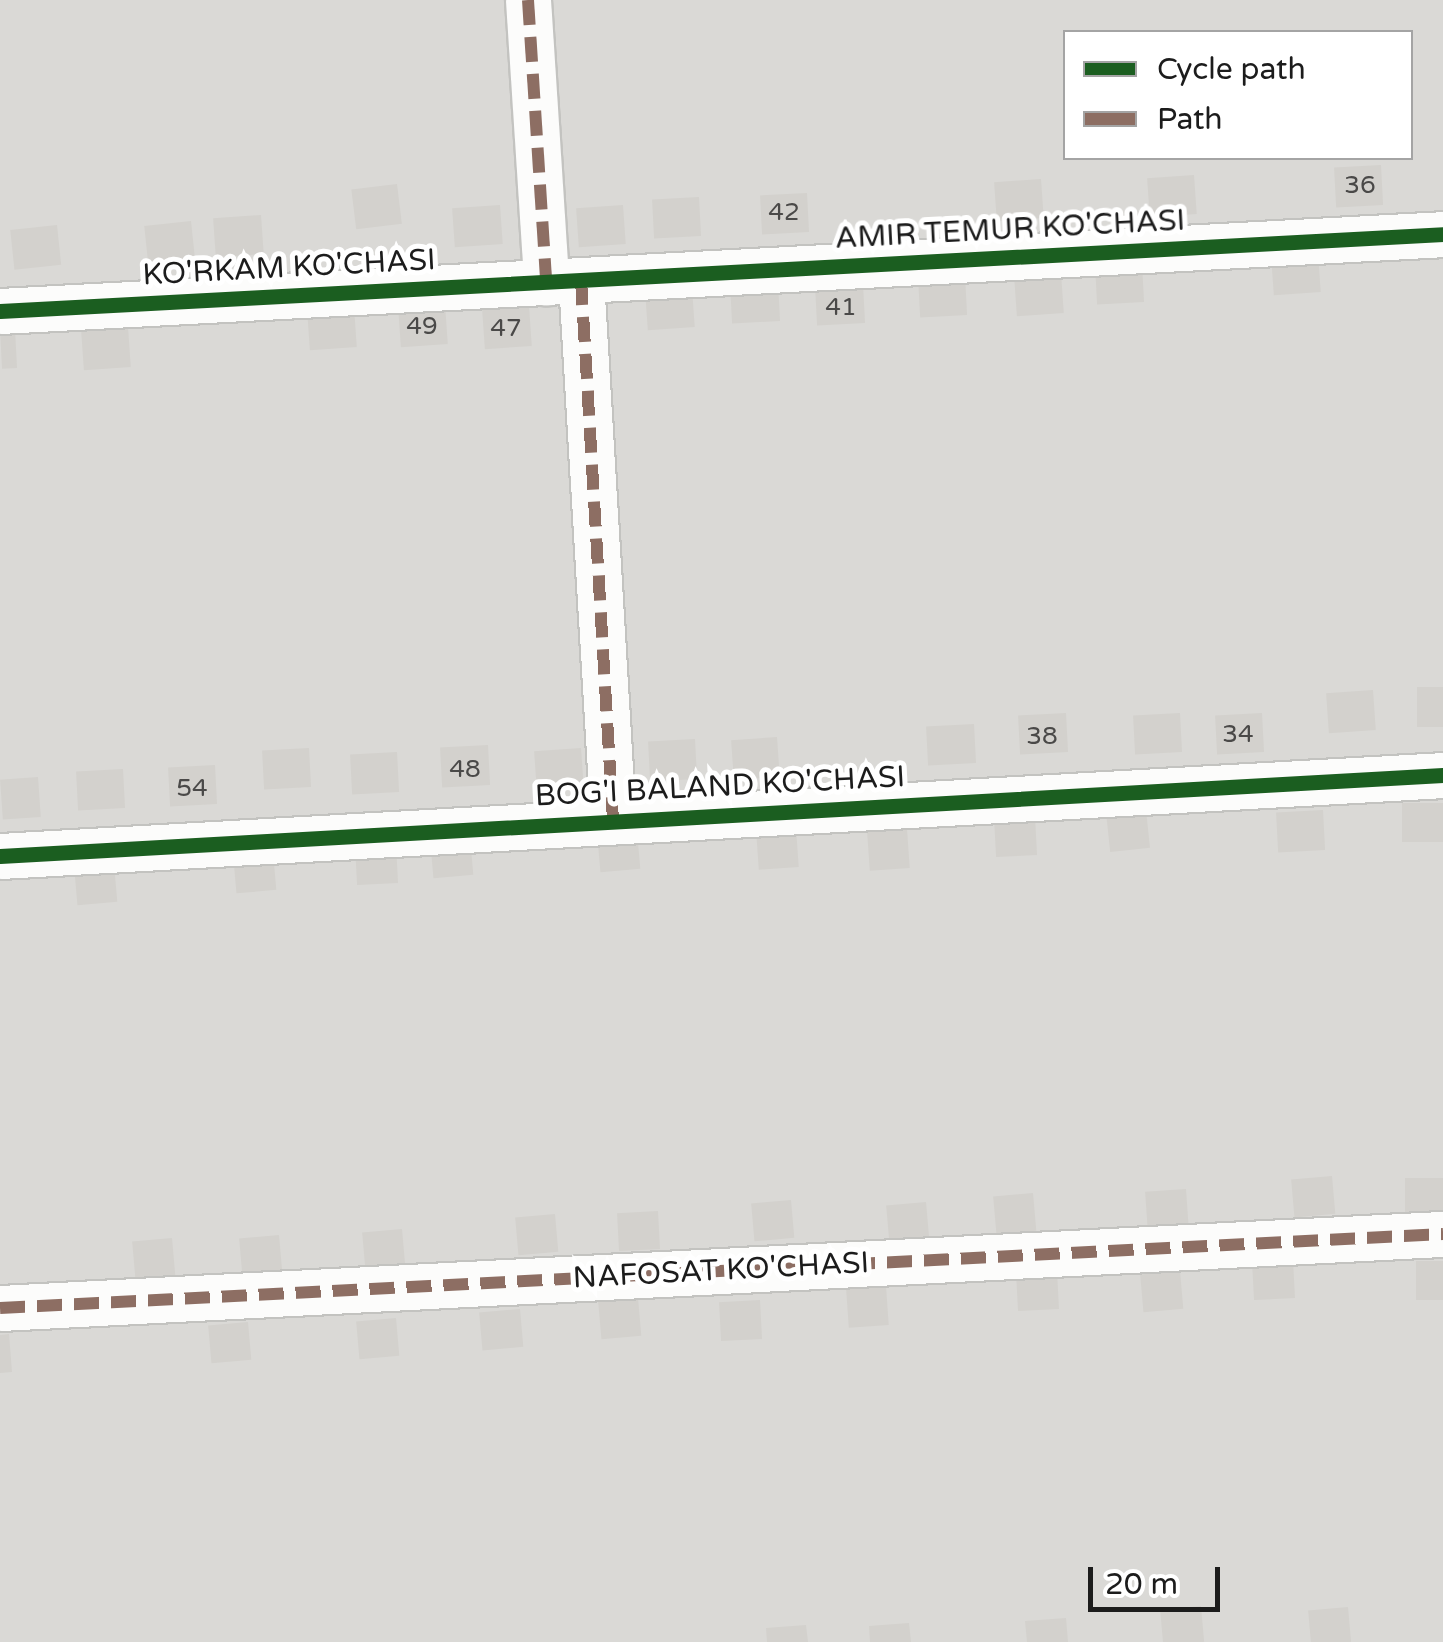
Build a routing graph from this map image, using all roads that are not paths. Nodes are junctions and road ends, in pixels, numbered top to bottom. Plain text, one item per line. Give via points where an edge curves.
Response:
1 (528, 0) edge
2 (1443, 234) edge
3 (564, 281) junction
4 (0, 311) edge
5 (1443, 775) edge
6 (613, 820) junction
7 (0, 856) edge
8 (1443, 1234) edge
9 (0, 1308) edge

1 - 3 street
2 - 3 street, AMIR TEMUR KO'CHASI
3 - 4 street, KO'RKAM KO'CHASI
3 - 6 street
5 - 6 street, BOG'I BALAND KO'CHASI
6 - 7 street, BOG'I BALAND KO'CHASI
8 - 9 street, NAFOSAT KO'CHASI

